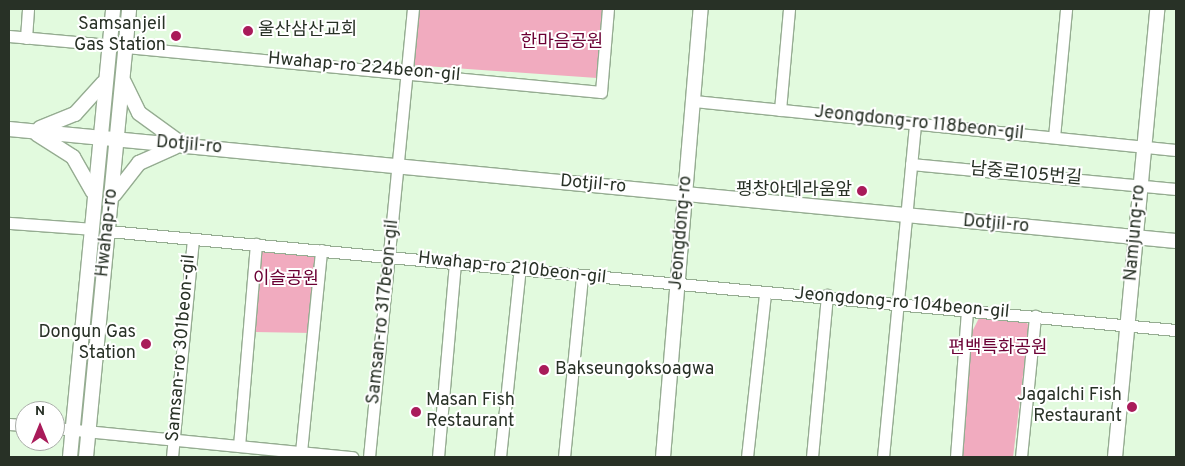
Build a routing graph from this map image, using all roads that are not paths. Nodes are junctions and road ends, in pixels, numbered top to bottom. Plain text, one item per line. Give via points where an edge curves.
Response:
1 (28, 9) edge
2 (113, 9) edge
3 (129, 9) edge
4 (413, 9) edge
5 (608, 9) edge
6 (701, 9) edge
7 (789, 9) edge
8 (1066, 9) edge
9 (1158, 9) edge
10 (9, 36) edge
11 (26, 38) junction
12 (109, 45) junction
13 (126, 47) junction
14 (407, 71) junction
15 (106, 75) junction
16 (123, 77) junction
17 (694, 101) junction
18 (780, 110) junction
19 (915, 124) junction
20 (9, 129) edge
21 (27, 130) junction
22 (100, 137) junction
23 (1054, 137) junction
24 (117, 139) junction
25 (189, 146) junction
26 (1144, 146) junction
27 (1176, 150) edge
28 (911, 164) junction
29 (398, 166) junction
30 (1141, 185) junction
31 (1176, 189) edge
32 (685, 193) junction
33 (95, 199) junction
34 (111, 201) junction
35 (906, 216) junction
36 (9, 223) edge
37 (92, 229) junction
38 (108, 231) junction
39 (1136, 238) junction
40 (192, 239) junction
41 (1176, 241) edge
42 (256, 244) junction
43 (321, 250) junction
44 (390, 256) junction
45 (455, 261) junction
46 (520, 267) junction
47 (582, 277) junction
48 (678, 286) junction
49 (764, 294) junction
50 (827, 295) junction
51 (897, 302) junction
52 (967, 310) junction
53 (1035, 316) junction
54 (1127, 325) junction
55 (1176, 330) edge
56 (65, 429) edge
57 (72, 430) junction
58 (88, 431) junction
59 (173, 439) junction
60 (239, 446) junction
61 (301, 452) junction
62 (70, 457) edge
63 (86, 457) edge
64 (172, 457) edge
65 (353, 457) edge
66 (369, 457) edge
67 (438, 457) edge
68 (500, 457) edge
69 (564, 457) edge
70 (663, 457) edge
71 (747, 457) edge
72 (812, 457) edge
73 (883, 457) edge
74 (956, 457) edge
75 (1020, 457) edge
76 (1115, 457) edge

1 - 11 street
2 - 12 main road, Hwahap-ro
3 - 13 main road, Hwahap-ro
4 - 14 street, Samsan-ro 317beon-gil
5 - 14 street, Hwahap-ro 224beon-gil via 601,92
6 - 17 main road, Jeongdong-ro
7 - 18 street
8 - 23 street
9 - 26 main road, Namjung-ro
10 - 11 street
11 - 12 street
12 - 13 main road via 109,55 116,61 123,57
12 - 15 main road, Hwahap-ro
13 - 14 street, Hwahap-ro 224beon-gil
13 - 16 main road, Hwahap-ro
14 - 29 street, Samsan-ro 317beon-gil
15 - 21 main road via 98,93 75,114
15 - 22 main road, Hwahap-ro
16 - 24 main road, Hwahap-ro
16 - 25 main road via 143,117
17 - 18 street, Jeongdong-ro 118beon-gil
17 - 32 main road, Jeongdong-ro
18 - 19 street, Jeongdong-ro 118beon-gil
19 - 23 street, Jeongdong-ro 118beon-gil
19 - 28 street
20 - 21 main road, Dotjil-ro
21 - 22 main road, Dotjil-ro
21 - 33 main road via 73,157 88,176
22 - 24 main road, Dotjil-ro
22 - 33 main road, Hwahap-ro
23 - 26 street, Jeongdong-ro 118beon-gil
24 - 25 main road, Dotjil-ro
24 - 34 main road, Hwahap-ro
25 - 29 main road, Dotjil-ro
25 - 34 main road via 166,149 139,163
26 - 27 street, Jeongdong-ro 118beon-gil
26 - 30 main road, Namjung-ro
28 - 30 street, 남중로105번길
28 - 35 street
29 - 32 main road, Dotjil-ro
29 - 44 street, Samsan-ro 317beon-gil
30 - 31 street, 남중로105번길
30 - 39 main road, Namjung-ro
32 - 35 main road, Dotjil-ro
32 - 48 main road, Jeongdong-ro
33 - 34 main road via 99,185 105,182 110,187
33 - 37 main road, Hwahap-ro
34 - 38 main road, Hwahap-ro
35 - 39 main road, Dotjil-ro
35 - 51 street
36 - 37 street
37 - 57 main road, Hwahap-ro
38 - 40 street, Hwahap-ro 210beon-gil
38 - 58 main road, Hwahap-ro
39 - 41 main road, Dotjil-ro
39 - 54 main road, Namjung-ro
40 - 42 street, Hwahap-ro 210beon-gil
40 - 59 street, Samsan-ro 301beon-gil
42 - 43 street, Hwahap-ro 210beon-gil
42 - 60 street
43 - 44 street, Hwahap-ro 210beon-gil
43 - 61 street
44 - 45 street, Hwahap-ro 210beon-gil
44 - 66 street, Samsan-ro 317beon-gil
45 - 46 street, Hwahap-ro 210beon-gil
45 - 67 street
46 - 47 street, Hwahap-ro 210beon-gil
46 - 68 street
47 - 48 street, Hwahap-ro 210beon-gil
47 - 69 street
48 - 49 street, Jeongdong-ro 104beon-gil
48 - 70 main road, Jeongdong-ro
49 - 50 street, Jeongdong-ro 104beon-gil
49 - 71 street
50 - 51 street, Jeongdong-ro 104beon-gil
50 - 72 street
51 - 52 street, Jeongdong-ro 104beon-gil
51 - 73 street
52 - 53 street, Jeongdong-ro 104beon-gil
52 - 74 street
53 - 54 street, Jeongdong-ro 104beon-gil
53 - 75 street
54 - 55 street, Jeongdong-ro 104beon-gil
54 - 76 main road, Namjung-ro
56 - 57 street
57 - 58 street
57 - 62 main road, Hwahap-ro
58 - 59 street
58 - 63 main road, Hwahap-ro
59 - 60 street
59 - 64 street, Samsan-ro 301beon-gil
60 - 61 street
61 - 65 street

